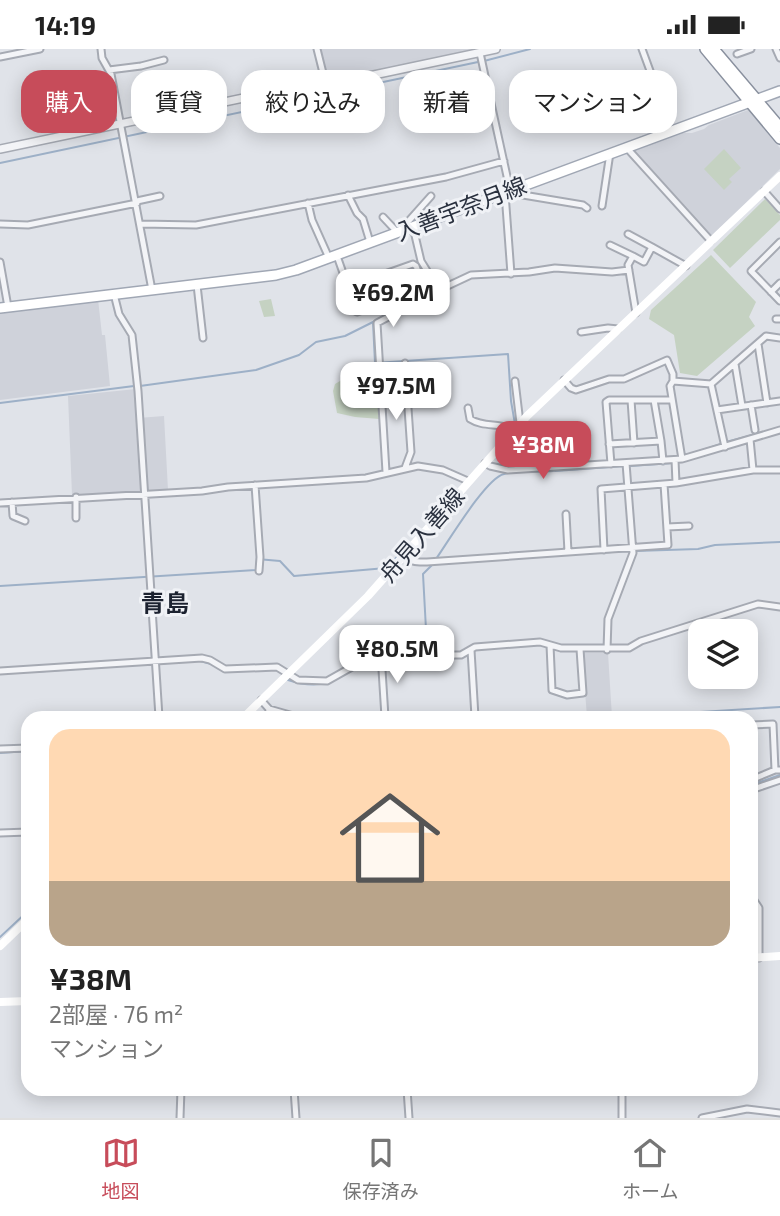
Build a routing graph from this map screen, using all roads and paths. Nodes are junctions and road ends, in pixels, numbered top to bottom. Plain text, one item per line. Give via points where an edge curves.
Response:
1 (40, 49) edge
2 (101, 49) edge
3 (317, 49) edge
4 (496, 49) edge
5 (642, 49) edge
6 (705, 49) edge
7 (714, 49) edge
8 (751, 49) edge
9 (776, 49) edge
10 (480, 53) junction
11 (737, 54) dead end
12 (0, 57) edge
13 (780, 58) edge
14 (163, 60) dead end
15 (108, 70) edge
16 (115, 70) edge
17 (322, 70) edge
18 (650, 70) edge
19 (385, 73) edge
20 (780, 91) edge
21 (241, 99) edge
22 (752, 100) junction
23 (117, 108) edge
24 (121, 124) junction
25 (780, 127) edge
26 (677, 128) edge
27 (664, 133) edge
28 (780, 139) edge
29 (626, 147) junction
30 (0, 149) edge
31 (610, 153) junction
32 (503, 161) junction
33 (780, 176) edge
34 (764, 191) junction
35 (507, 193) junction
36 (160, 195) dead end
37 (348, 195) junction
38 (431, 197) dead end
39 (137, 202) junction
40 (308, 203) junction
41 (602, 207) dead end
42 (587, 208) dead end
43 (780, 209) edge
44 (383, 217) dead end
45 (0, 224) edge
46 (141, 224) junction
47 (413, 227) junction
48 (398, 233) junction
49 (628, 234) dead end
50 (711, 241) junction
51 (780, 242) edge
52 (370, 243) junction
53 (610, 245) dead end
54 (652, 247) junction
55 (633, 256) junction
56 (333, 257) junction
57 (0, 262) edge
58 (686, 266) junction
59 (629, 270) junction
60 (386, 274) junction
61 (511, 274) junction
62 (780, 283) edge
63 (197, 285) junction
64 (348, 287) junction
65 (152, 290) junction
66 (439, 290) junction
67 (771, 292) junction
68 (114, 294) junction
69 (394, 299) junction
70 (780, 301) edge
71 (372, 306) junction
72 (4, 307) edge
73 (636, 313) junction
74 (377, 323) junction
75 (618, 329) junction
76 (581, 332) dead end
77 (203, 338) dead end
78 (780, 338) edge
79 (758, 344) junction
80 (405, 363) dead end
81 (734, 364) junction
82 (406, 379) junction
83 (565, 380) junction
84 (380, 381) junction
85 (515, 381) dead end
86 (673, 381) junction
87 (711, 384) junction
88 (631, 400) junction
89 (654, 400) junction
90 (672, 400) junction
91 (780, 401) edge
92 (767, 403) junction
93 (751, 405) junction
94 (742, 406) junction
95 (468, 408) dead end
96 (717, 410) junction
97 (517, 426) junction
98 (780, 430) edge
99 (755, 431) dead end
100 (750, 439) junction
101 (661, 441) junction
102 (634, 443) junction
103 (609, 444) junction
104 (725, 447) junction
105 (682, 459) junction
106 (675, 460) junction
107 (663, 461) junction
108 (484, 462) junction
109 (626, 463) junction
110 (611, 464) junction
111 (405, 468) junction
112 (753, 470) junction
113 (780, 470) edge
114 (386, 472) junction
115 (468, 481) junction
116 (676, 483) junction
117 (664, 484) junction
118 (255, 485) junction
119 (628, 487) junction
120 (146, 494) junction
121 (76, 497) junction
122 (12, 502) junction
123 (0, 503) edge
124 (566, 514) dead end
125 (76, 518) dead end
126 (25, 521) dead end
127 (690, 526) dead end
128 (667, 527) junction
129 (633, 548) junction
130 (604, 550) junction
131 (568, 552) junction
132 (405, 554) junction
133 (258, 571) dead end
134 (780, 607) edge
135 (550, 645) junction
136 (580, 649) junction
137 (471, 650) junction
138 (607, 650) junction
139 (381, 654) junction
140 (155, 661) junction
141 (0, 671) edge
142 (288, 675) junction
143 (261, 700) junction
144 (269, 709) joint
145 (159, 711) edge
146 (250, 711) edge
147 (276, 711) edge
148 (385, 711) edge
149 (475, 711) edge
150 (776, 724) edge
151 (758, 725) edge
152 (21, 748) edge
153 (0, 749) edge
154 (778, 770) edge
155 (758, 777) edge
156 (780, 780) edge
157 (758, 788) edge
158 (21, 832) edge
159 (0, 834) edge
160 (758, 905) edge
161 (21, 926) edge
162 (758, 928) edge
163 (0, 946) edge
164 (780, 956) edge
165 (758, 958) edge
166 (21, 1001) edge
167 (0, 1002) edge
168 (181, 1096) edge
169 (294, 1096) edge
170 (408, 1096) edge
171 (622, 1096) edge
172 (780, 1113) edge
173 (180, 1118) edge
174 (296, 1118) edge
175 (410, 1118) edge
176 (622, 1118) edge
177 (702, 1118) edge

1 - 12 street
2 - 15 street
3 - 17 street
4 - 10 street
5 - 18 street
6 - 22 main road
7 - 22 main road
8 - 11 street
9 - 13 street
10 - 19 street
10 - 32 street
14 - 16 street
20 - 22 main road, 入善宇奈月線
21 - 24 street
22 - 25 main road
22 - 26 main road, 入善宇奈月線
22 - 28 main road
23 - 24 street
24 - 30 street
24 - 39 street
27 - 29 main road, 入善宇奈月線
29 - 31 main road, 入善宇奈月線
29 - 50 street
31 - 35 main road, 入善宇奈月線
31 - 41 street
32 - 35 street
32 - 37 street
33 - 34 main road, 舟見入善線
34 - 43 street
34 - 50 main road, 舟見入善線
35 - 42 street
35 - 47 main road, 入善宇奈月線
35 - 61 street
36 - 39 street
37 - 40 street
37 - 52 street via 363,219
38 - 48 street
39 - 45 street via 28,225
39 - 46 street
40 - 46 street via 196,225
40 - 56 street via 312,221
44 - 48 street
46 - 65 street
47 - 48 main road, 入善宇奈月線
47 - 66 street via 421,261
48 - 52 main road, 入善宇奈月線
49 - 54 street
50 - 58 main road, 舟見入善線
51 - 67 street via 751,271
52 - 56 main road, 入善宇奈月線
53 - 55 street
54 - 55 street via 644,262
54 - 58 street
55 - 59 street
56 - 63 main road, 入善宇奈月線 via 276,275
56 - 64 street
57 - 72 street
58 - 73 main road, 舟見入善線
59 - 61 street via 555,268
59 - 73 street
60 - 64 street
60 - 69 street
60 - 69 street via 413,264 423,285
61 - 66 street via 471,275
62 - 67 street
63 - 65 main road, 入善宇奈月線
63 - 77 street
64 - 71 street via 354,310
65 - 68 main road, 入善宇奈月線
66 - 74 street
67 - 70 street
68 - 72 main road, 入善宇奈月線
68 - 120 street via 132,335
69 - 71 street
71 - 74 street
73 - 75 main road, 舟見入善線
74 - 84 street
75 - 76 street
75 - 83 main road, 舟見入善線
78 - 79 street via 766,336
79 - 81 street
79 - 92 street
80 - 82 street
81 - 87 street
81 - 94 street
82 - 84 street
82 - 111 street via 411,452
83 - 86 street via 576,390 624,379 667,359
83 - 97 main road, 舟見入善線
84 - 114 street
85 - 97 street
86 - 87 street
86 - 90 street
87 - 96 street
88 - 89 street
88 - 102 street
88 - 103 street via 606,402
89 - 90 street
89 - 101 street
90 - 105 street
91 - 92 street
92 - 93 street
93 - 94 street
93 - 99 street
94 - 96 street
95 - 97 street via 470,419 478,424
96 - 104 street
97 - 108 main road, 舟見入善線
98 - 100 street
100 - 104 street
100 - 112 street
101 - 102 street
101 - 107 street
102 - 103 street
103 - 110 street
104 - 105 street
105 - 106 street
106 - 107 street
106 - 116 street
107 - 109 street
108 - 110 street via 508,470
108 - 115 main road, 舟見入善線
109 - 110 street
109 - 119 street
111 - 114 street
111 - 115 street via 434,468
112 - 113 street
112 - 116 street
114 - 118 street via 363,478
115 - 132 main road, 舟見入善線
116 - 117 street
117 - 119 street
117 - 128 street
118 - 120 street
118 - 133 street
119 - 129 street
119 - 130 street via 601,489
120 - 121 street
120 - 140 street
121 - 122 street
121 - 125 street
122 - 123 street
122 - 126 street via 13,516
124 - 131 street
127 - 128 street
128 - 129 street via 668,545
129 - 130 street
129 - 138 street via 608,619
130 - 131 street
131 - 132 street via 415,562
132 - 142 main road, 舟見入善線
134 - 138 street via 758,604 629,648
135 - 136 street
135 - 136 street via 552,690 567,695 583,693
135 - 137 street via 540,642
136 - 138 street
137 - 139 street via 461,655 425,649
137 - 149 street
139 - 142 street via 327,681
139 - 148 street
140 - 141 street
140 - 142 street via 202,658 225,669 277,667
140 - 145 street
142 - 143 main road, 舟見入善線
143 - 144 street
143 - 146 main road, 舟見入善線
144 - 147 street
150 - 151 street
150 - 154 street
152 - 153 street
154 - 155 street
156 - 157 street
158 - 159 street
160 - 162 street
161 - 163 main road
164 - 165 main road
166 - 167 main road
168 - 173 street
169 - 174 street
170 - 175 street
171 - 176 street
172 - 177 street via 747,1109

